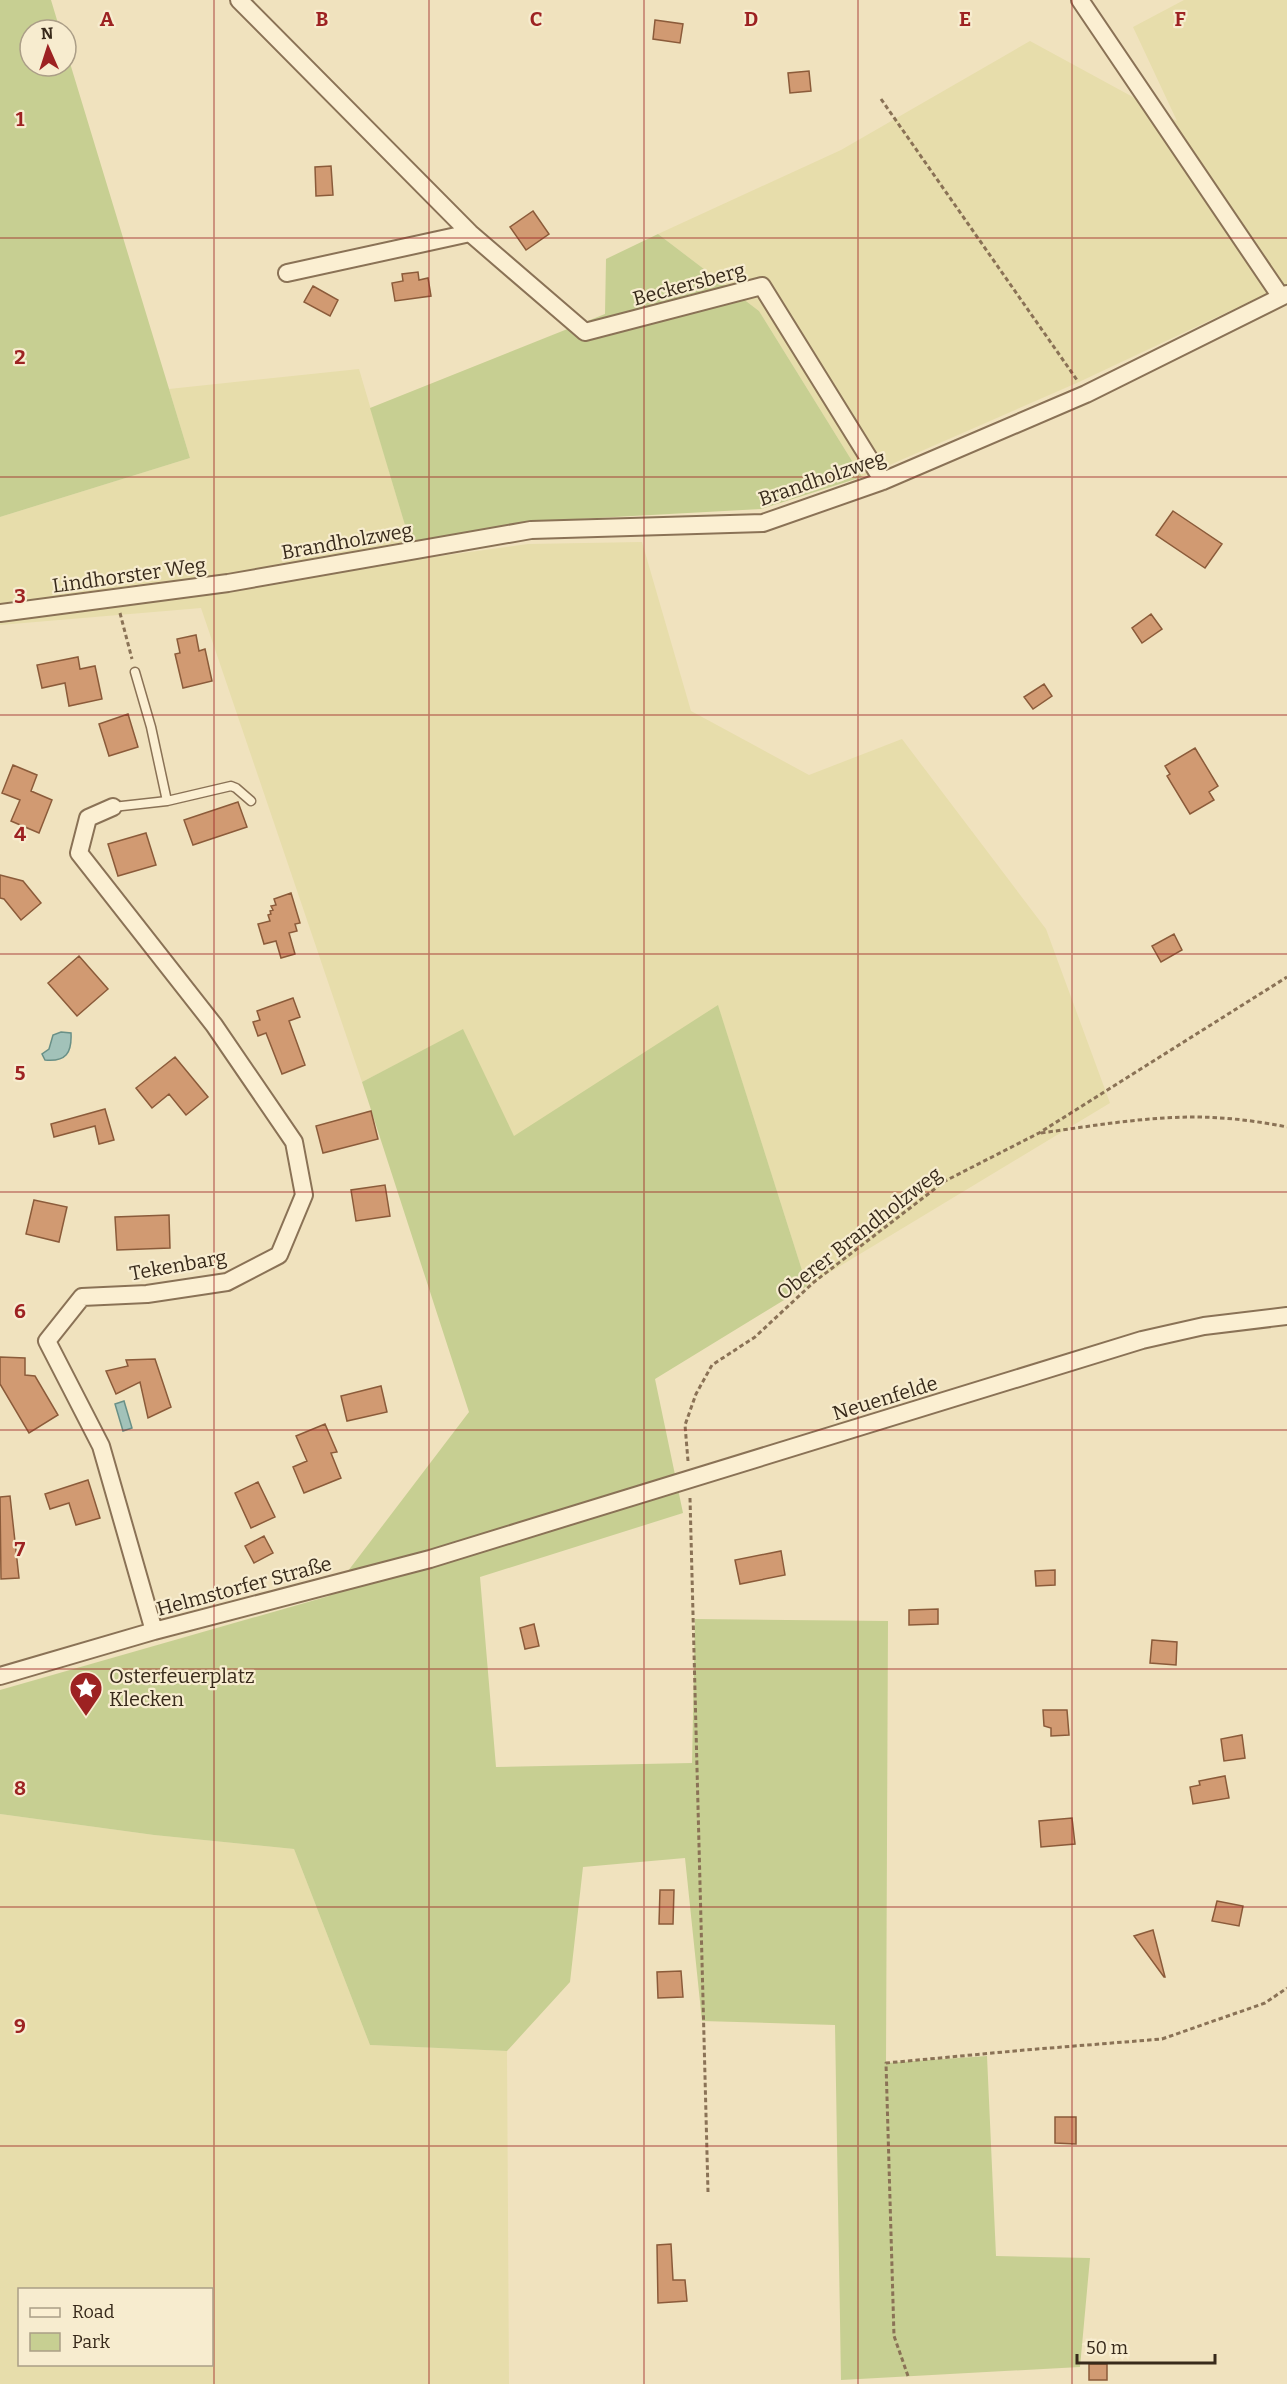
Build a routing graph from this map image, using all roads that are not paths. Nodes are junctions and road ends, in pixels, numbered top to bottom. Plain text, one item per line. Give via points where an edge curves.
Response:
1 (239, 0) edge
2 (1080, 0) edge
3 (470, 233) junction
4 (287, 273) dead end
5 (1284, 295) edge
6 (884, 481) junction
7 (228, 583) joint
8 (0, 613) edge
9 (135, 672) road end
10 (167, 801) junction
11 (251, 801) dead end
12 (113, 807) joint
13 (1287, 1316) edge
14 (499, 1538) joint
15 (154, 1631) junction
16 (0, 1676) edge

1 - 3 street, Beckersberg
2 - 5 street
3 - 4 street
3 - 6 street, Beckersberg via 585,332 762,286
5 - 6 street, Brandholzweg via 1086,394
6 - 7 street, Brandholzweg via 763,522 531,530
7 - 8 street, Lindhorster Weg
9 - 10 lane
10 - 11 lane via 231,786
10 - 12 lane
12 - 15 street, Tekenbarg via 88,818 79,853 214,1024 294,1142 304,1195 279,1255 227,1282 147,1294 82,1297 47,1341 100,1446
13 - 14 street, Neuenfelde via 1204,1326 1142,1340
14 - 15 street, Helmstorfer Straße
15 - 16 street, Helmstorfer Straße

